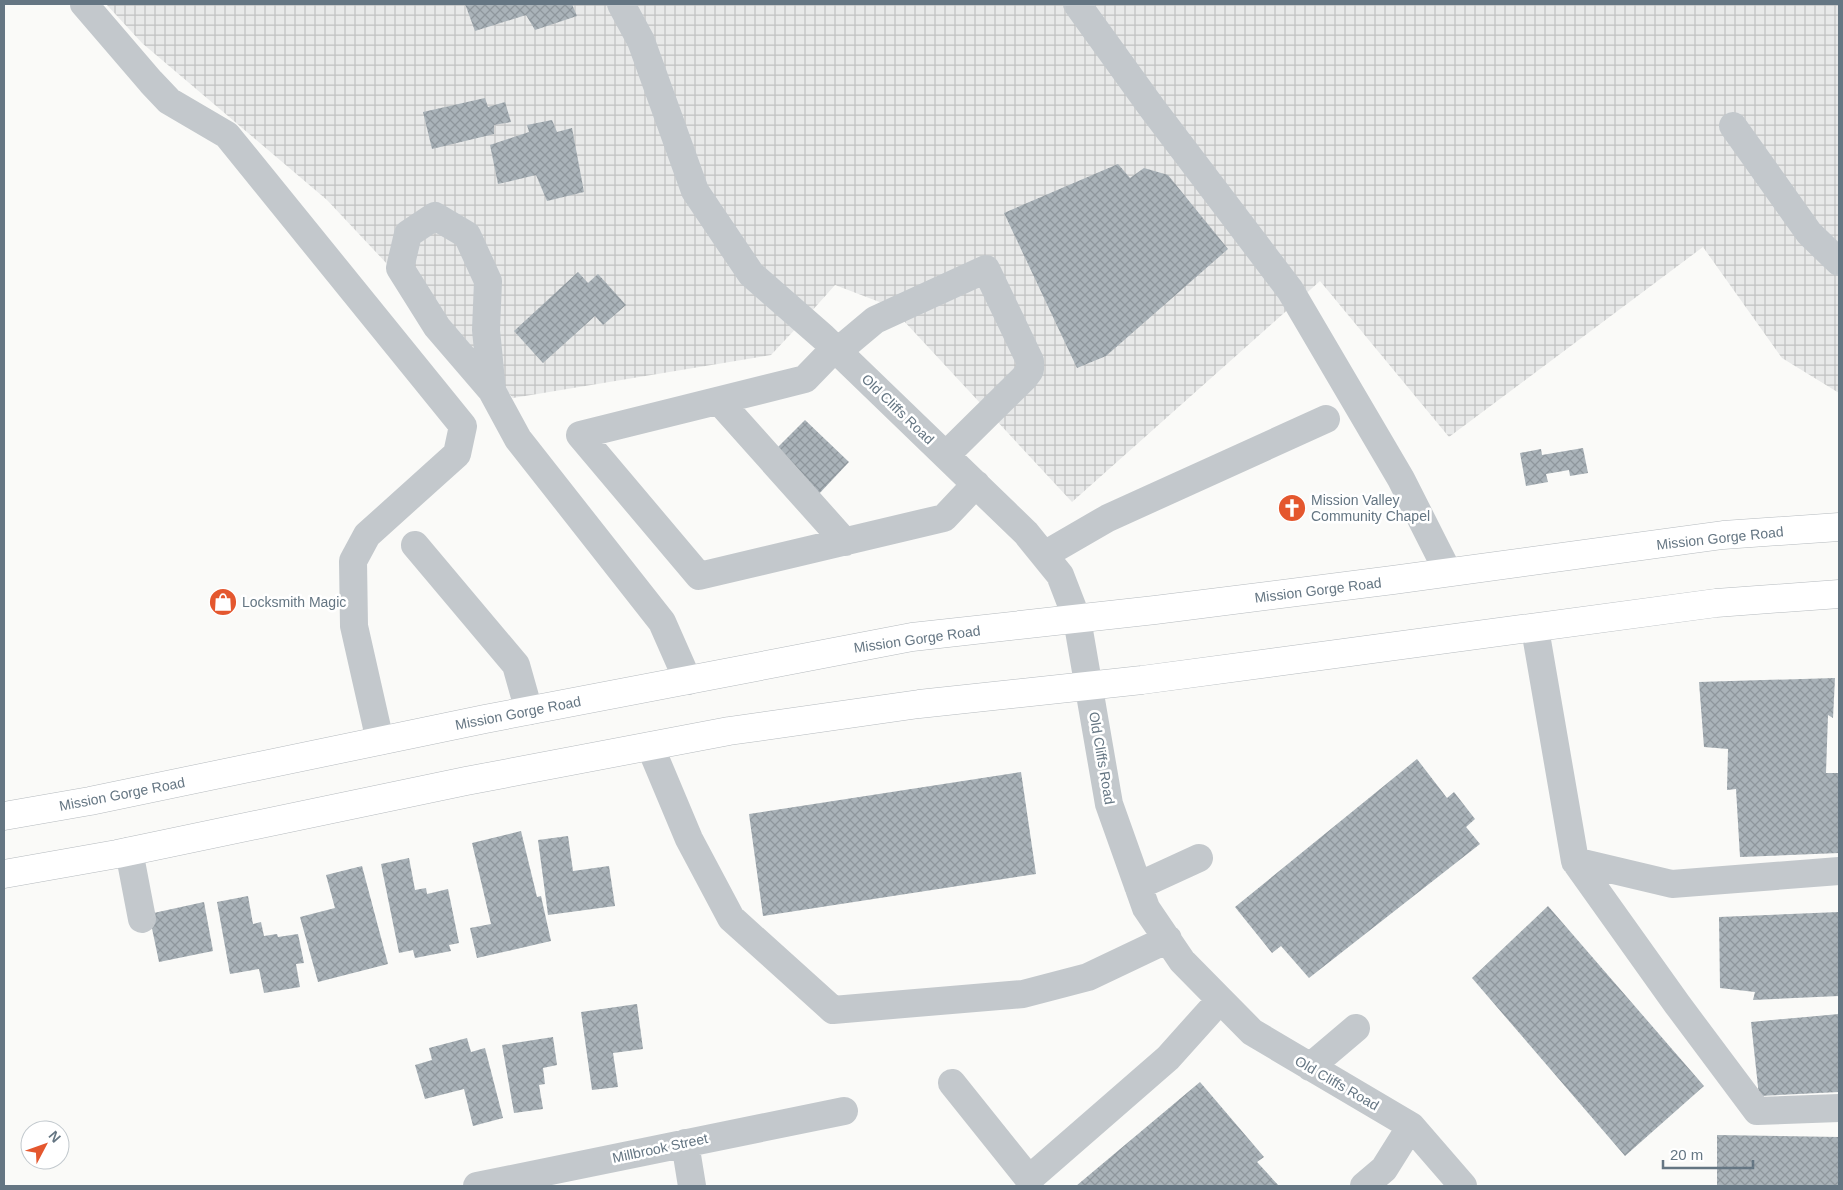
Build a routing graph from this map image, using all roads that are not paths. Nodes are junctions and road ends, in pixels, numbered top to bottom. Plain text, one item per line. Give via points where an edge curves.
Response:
1 (84, 4) edge
2 (621, 4) edge
3 (1077, 4) edge
4 (1733, 126) dead end
5 (1839, 262) edge
6 (832, 345) junction
7 (492, 391) junction
8 (719, 401) junction
9 (1326, 419) dead end
10 (946, 455) junction
11 (976, 484) junction
12 (1839, 527) edge
13 (845, 542) junction
14 (415, 545) dead end
15 (1044, 555) junction
16 (1448, 572) junction
17 (1839, 594) edge
18 (1077, 619) junction
19 (1535, 628) junction
20 (688, 681) junction
21 (1089, 686) junction
22 (529, 711) junction
23 (380, 741) junction
24 (650, 746) junction
25 (4, 816) edge
26 (129, 851) junction
27 (1198, 858) dead end
28 (1575, 861) junction
29 (1839, 871) edge
30 (4, 874) edge
31 (1138, 886) junction
32 (142, 918) dead end
33 (1168, 939) junction
34 (1220, 1000) junction
35 (1356, 1028) dead end
36 (1310, 1067) junction
37 (952, 1083) dead end
38 (1839, 1108) edge
39 (844, 1111) dead end
40 (1411, 1126) junction
41 (685, 1143) junction
42 (477, 1186) edge
43 (692, 1186) edge
44 (1364, 1186) edge
45 (1463, 1186) edge

1 - 23 street via 169,101 227,135 463,426 456,454 368,535 353,561 354,626
2 - 6 street, Old Cliffs Road via 641,42 695,191 751,274
3 - 16 street via 1290,290 1401,479
4 - 5 street via 1809,233
6 - 8 street via 805,379
6 - 10 street, Old Cliffs Road
6 - 10 street via 875,320 986,269 1030,362 1030,370
7 - 7 street via 486,330 488,281 467,235 435,216 408,234 400,268 437,327
7 - 20 street via 518,439 662,622
8 - 13 street
8 - 13 street via 580,434 699,576
9 - 15 street via 1108,518
10 - 11 street, Old Cliffs Road
11 - 13 street via 944,518
11 - 15 street, Old Cliffs Road
12 - 16 main road, Mission Gorge Road via 1723,535
14 - 22 street via 516,666
15 - 18 street, Old Cliffs Road via 1060,575
16 - 18 main road, Mission Gorge Road
17 - 19 main road via 1716,603
18 - 20 main road, Mission Gorge Road via 912,637
18 - 21 street, Old Cliffs Road
19 - 21 main road
19 - 28 street
20 - 22 main road, Mission Gorge Road
21 - 24 main road via 919,704 729,731
21 - 31 street, Old Cliffs Road via 1109,804
22 - 23 main road, Mission Gorge Road
23 - 25 main road, Mission Gorge Road
24 - 26 main road
24 - 33 street via 689,839 730,918 833,1010 1023,994 1088,978
26 - 30 main road
26 - 32 street
27 - 31 street
28 - 29 street via 1672,884
28 - 38 street via 1757,1111
31 - 33 street, Old Cliffs Road via 1146,908
33 - 34 street, Old Cliffs Road via 1182,961
34 - 36 street, Old Cliffs Road via 1252,1032
34 - 37 street via 1168,1058 1029,1179
35 - 36 street
36 - 40 street, Old Cliffs Road
39 - 41 street, Millbrook Street
40 - 44 street via 1384,1169
40 - 45 street, Old Cliffs Road
41 - 42 street, Millbrook Street
41 - 43 street

